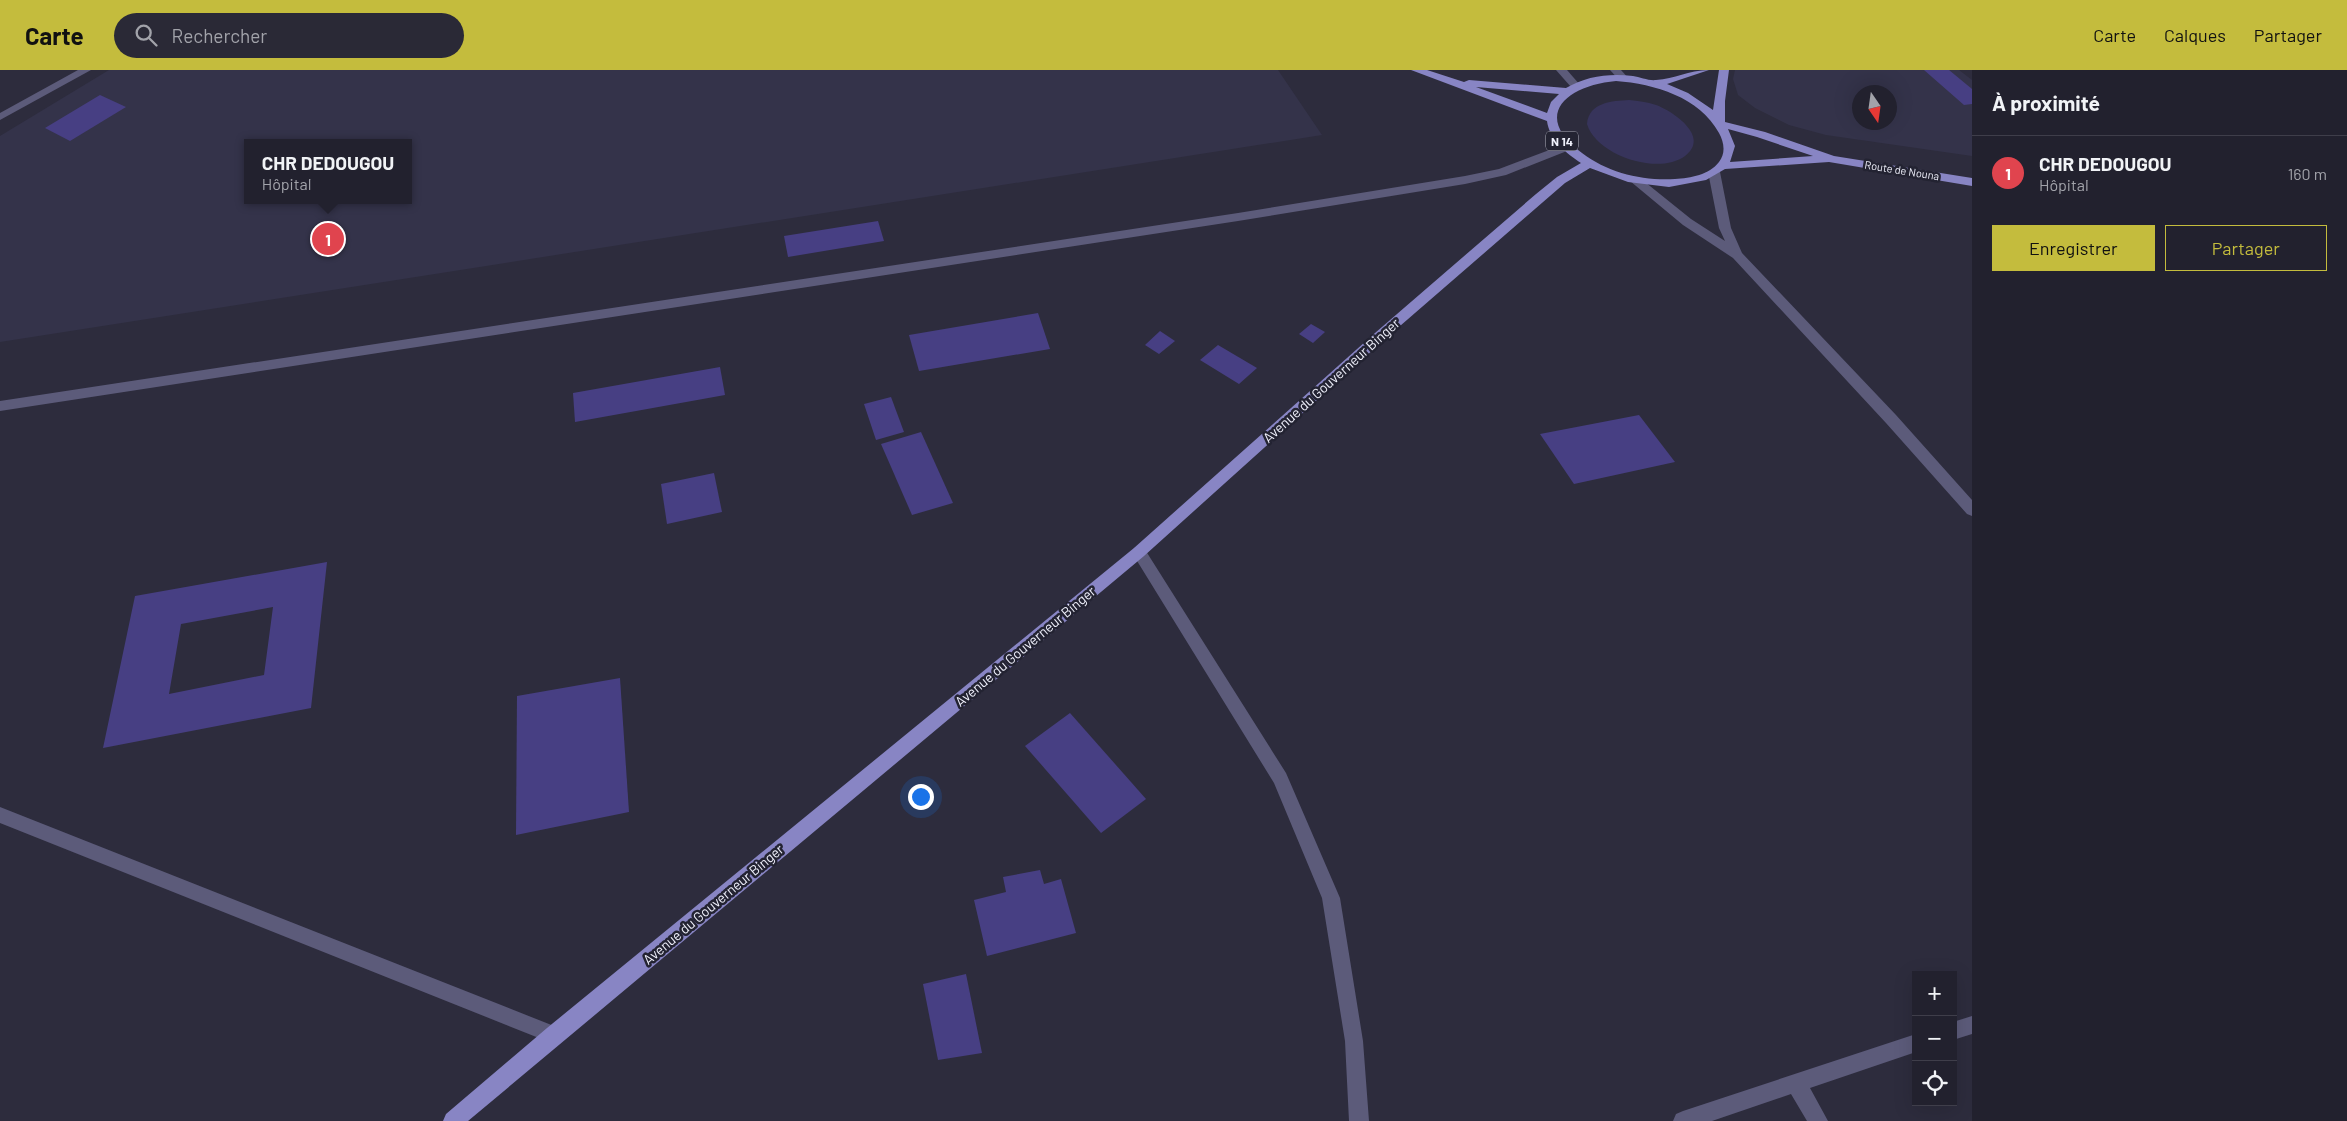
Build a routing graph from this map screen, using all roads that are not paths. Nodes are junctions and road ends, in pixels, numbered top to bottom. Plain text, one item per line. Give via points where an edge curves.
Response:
1 (86, 70) edge
2 (1416, 70) edge
3 (1560, 70) edge
4 (1615, 70) edge
5 (1704, 70) edge
6 (1724, 70) edge
7 (1624, 78) junction
8 (1458, 82) junction
9 (1655, 84) junction
10 (1570, 88) junction
11 (0, 117) edge
12 (1552, 119) junction
13 (1720, 122) junction
14 (1568, 147) junction
15 (1832, 159) junction
16 (1590, 163) junction
17 (1718, 169) junction
18 (1636, 180) junction
19 (1972, 182) edge
20 (1737, 255) junction
21 (0, 406) edge
22 (1972, 510) edge
23 (1139, 552) junction
24 (0, 815) edge
25 (1972, 1025) edge
26 (1957, 1030) edge
27 (554, 1035) junction
28 (1912, 1044) edge
29 (1795, 1082) junction
30 (453, 1121) edge
31 (1359, 1121) edge
32 (1683, 1121) edge
33 (1818, 1121) edge

1 - 11 street
2 - 8 main road, N 14
3 - 10 street
4 - 7 street
5 - 9 main road
6 - 13 main road
7 - 9 main road, N 14
7 - 10 main road, N 14 via 1598,80
8 - 10 main road, N 14
8 - 12 main road, N 14
9 - 13 main road, N 14 via 1692,99
10 - 12 main road, N 14 via 1554,104
12 - 14 main road, N 14 via 1556,133
13 - 15 main road, N 14
13 - 17 main road via 1730,146 1728,157
14 - 16 main road, N 14
14 - 21 street via 1502,172 1465,180
15 - 17 main road, N 14
15 - 19 main road, Route de Nouna / N 14
16 - 18 main road, N 14 via 1604,171
16 - 23 main road, Avenue du Gouverneur Binger via 1540,197
17 - 18 main road, N 14 via 1693,181 1666,184
17 - 20 street via 1726,228
18 - 20 street via 1687,222
20 - 22 street
23 - 27 main road, Avenue du Gouverneur Binger
23 - 31 street via 1280,778 1331,898 1354,1041
24 - 27 street
25 - 26 street
27 - 30 main road, Avenue du Gouverneur Binger
28 - 29 street
29 - 32 street
29 - 33 street

